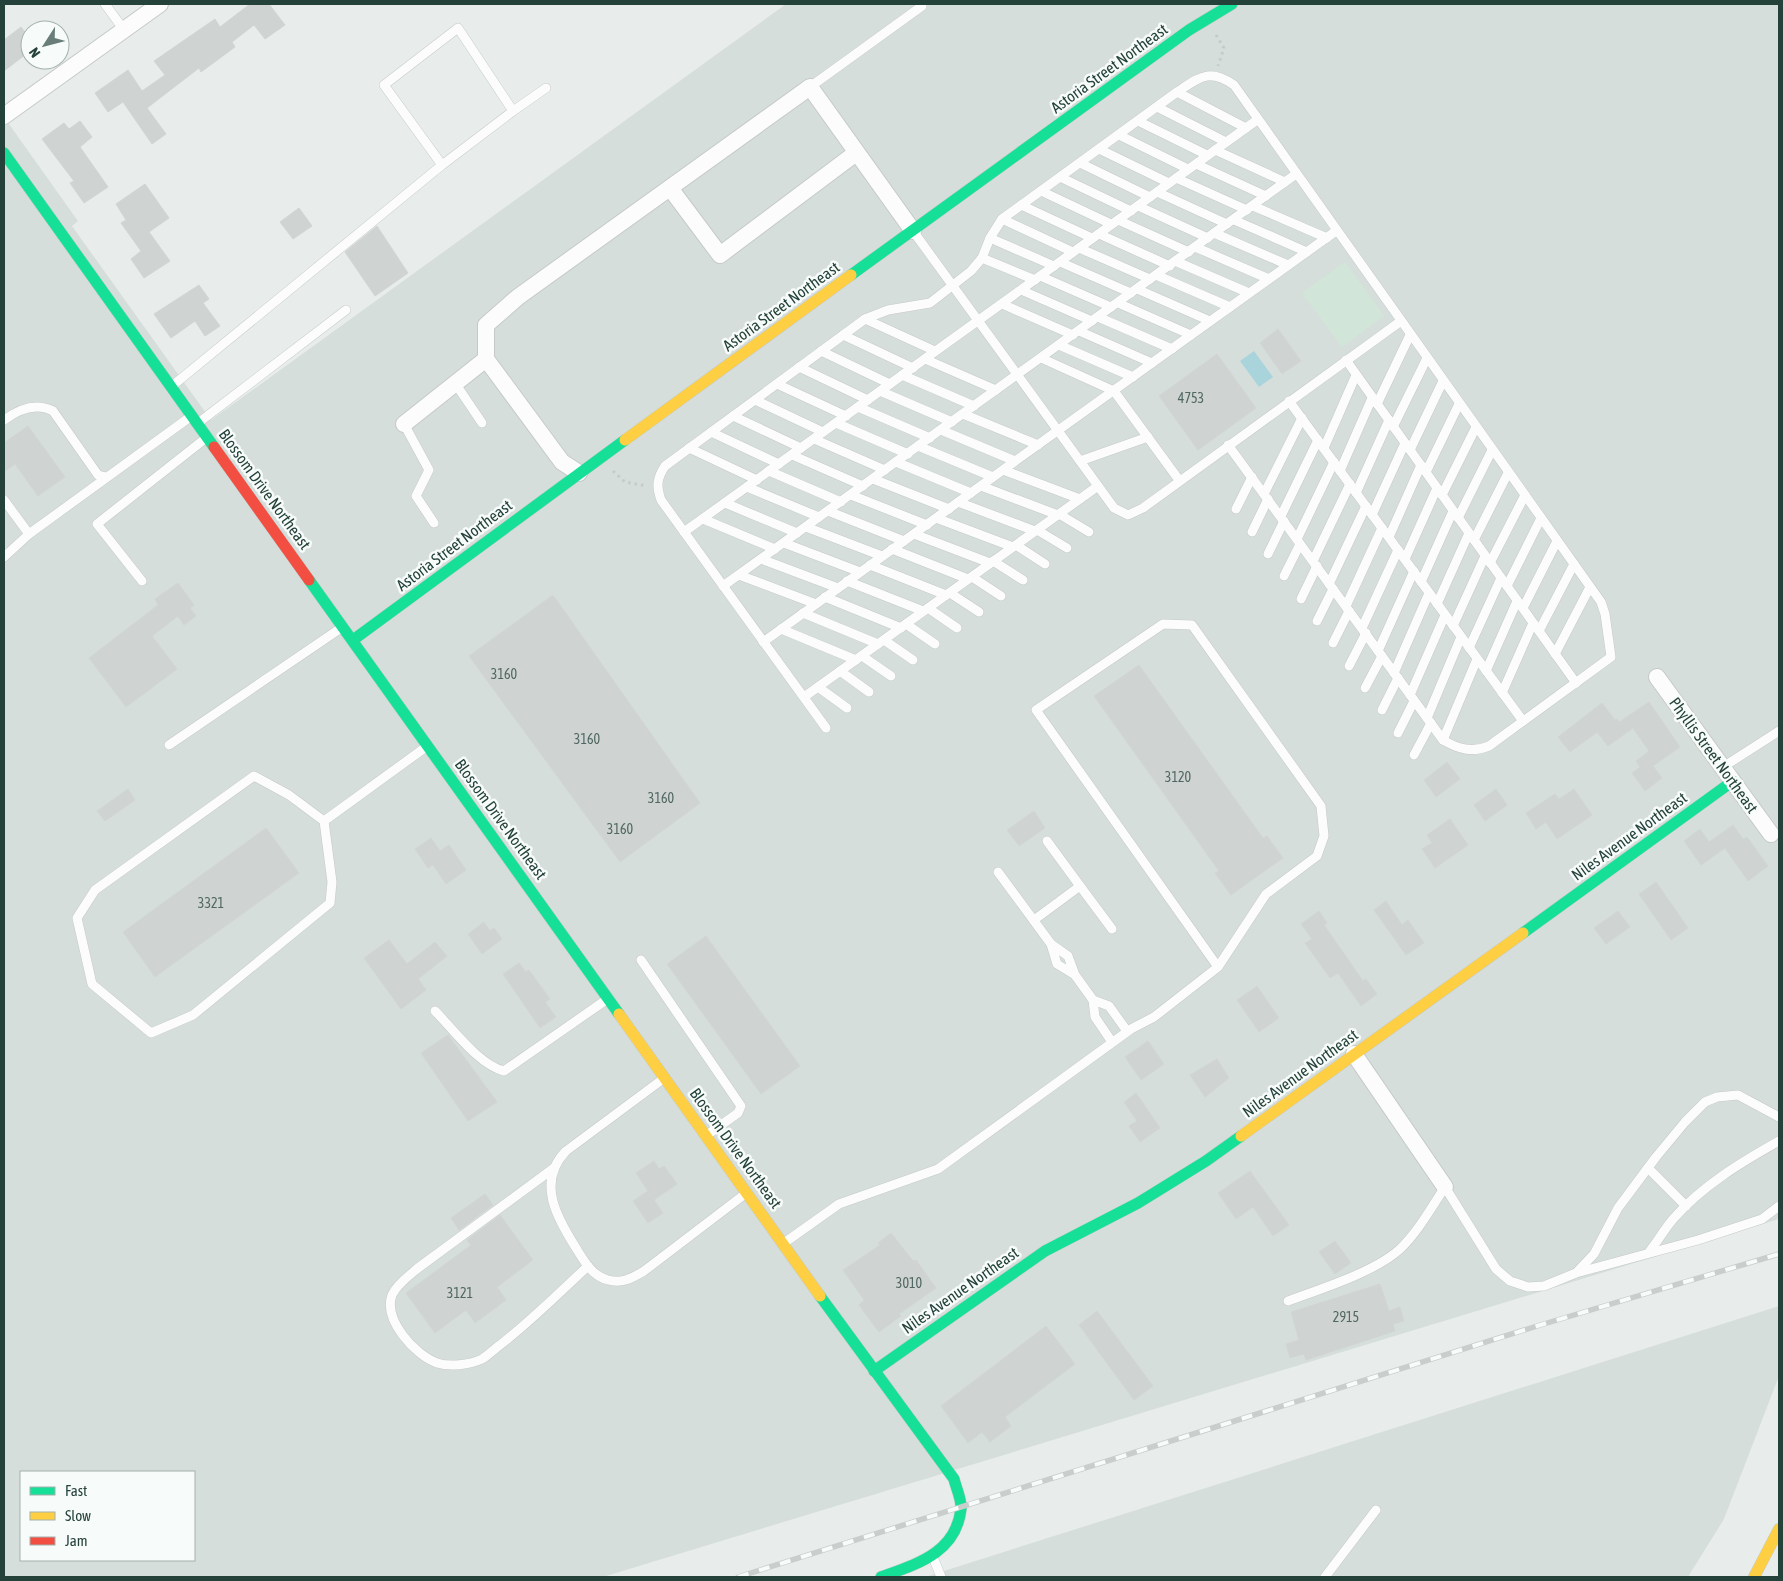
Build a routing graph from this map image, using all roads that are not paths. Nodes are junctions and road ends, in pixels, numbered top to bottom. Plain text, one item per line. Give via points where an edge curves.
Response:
1 (105, 4) edge
2 (160, 4) edge
3 (1232, 4) edge
4 (922, 6) dead end
5 (1219, 8) edge
6 (124, 30) junction
7 (810, 87) junction
8 (546, 88) dead end
9 (1177, 92) junction
10 (1157, 107) junction
11 (514, 111) junction
12 (4, 116) edge
13 (1257, 120) junction
14 (1138, 121) junction
15 (1246, 128) junction
16 (1118, 135) junction
17 (1226, 142) junction
18 (1099, 149) junction
19 (1215, 150) junction
20 (4, 153) edge
21 (856, 153) junction
22 (1207, 156) junction
23 (1080, 163) junction
24 (442, 164) junction
25 (1196, 164) junction
26 (1188, 169) junction
27 (1296, 174) junction
28 (1060, 177) junction
29 (1173, 180) junction
30 (1285, 182) junction
31 (670, 188) junction
32 (1041, 191) junction
33 (1153, 194) junction
34 (1266, 196) junction
35 (1021, 205) junction
36 (1134, 208) junction
37 (1250, 208) junction
38 (1002, 219) junction
39 (1115, 222) junction
40 (1230, 222) junction
41 (913, 231) junction
42 (1336, 231) junction
43 (1095, 236) junction
44 (1211, 236) junction
45 (990, 238) junction
46 (1327, 238) junction
47 (1076, 250) junction
48 (1192, 250) junction
49 (1307, 252) junction
50 (982, 258) junction
51 (1057, 264) junction
52 (1172, 264) junction
53 (1288, 265) junction
54 (1153, 277) junction
55 (1038, 278) junction
56 (1269, 279) junction
57 (952, 286) junction
58 (1021, 290) junction
59 (1134, 291) junction
60 (1249, 293) junction
61 (1002, 304) junction
62 (1114, 305) junction
63 (1230, 307) junction
64 (346, 310) dead end
65 (865, 319) junction
66 (1095, 319) junction
67 (978, 321) junction
68 (1210, 321) junction
69 (1401, 321) junction
70 (1076, 333) junction
71 (843, 335) junction
72 (1191, 335) junction
73 (1410, 335) junction
74 (1059, 345) junction
75 (1172, 349) junction
76 (820, 351) junction
77 (935, 351) junction
78 (1041, 358) junction
79 (1427, 358) junction
80 (486, 359) junction
81 (925, 359) junction
82 (1346, 360) junction
83 (1152, 363) junction
84 (798, 367) junction
85 (913, 368) junction
86 (902, 375) junction
87 (1017, 375) junction
88 (1356, 375) junction
89 (1133, 376) junction
90 (1443, 381) junction
91 (455, 383) junction
92 (777, 384) junction
93 (890, 384) junction
94 (172, 386) junction
95 (996, 390) junction
96 (880, 391) junction
97 (1114, 391) junction
98 (755, 400) junction
99 (868, 400) junction
100 (1289, 401) junction
101 (1375, 401) junction
102 (1459, 404) junction
103 (974, 406) junction
104 (858, 407) junction
105 (963, 414) junction
106 (733, 416) junction
107 (846, 416) junction
108 (1302, 418) junction
109 (195, 419) junction
110 (4, 420) edge
111 (482, 422) dead end
112 (952, 422) junction
113 (836, 423) junction
114 (404, 424) joint
115 (1391, 424) junction
116 (1476, 427) junction
117 (940, 430) junction
118 (1058, 431) junction
119 (711, 432) junction
120 (824, 432) junction
121 (208, 436) junction
122 (1148, 437) junction
123 (930, 438) junction
124 (814, 439) junction
125 (1318, 440) junction
126 (1038, 445) junction
127 (1228, 445) junction
128 (918, 446) junction
129 (1407, 446) junction
130 (689, 448) junction
131 (801, 448) junction
132 (1324, 448) junction
133 (1492, 450) junction
134 (908, 454) junction
135 (792, 455) junction
136 (1015, 461) junction
137 (1080, 461) junction
138 (896, 462) junction
139 (1334, 462) junction
140 (779, 464) junction
141 (1423, 469) junction
142 (886, 470) junction
143 (1003, 470) junction
144 (770, 471) junction
145 (1340, 471) junction
146 (579, 472) junction
147 (1508, 472) junction
148 (106, 477) junction
149 (993, 477) junction
150 (1252, 477) junction
151 (873, 479) junction
152 (757, 480) junction
153 (1179, 480) junction
154 (1350, 484) junction
155 (863, 486) junction
156 (981, 486) junction
157 (1098, 486) junction
158 (747, 487) junction
159 (1439, 492) junction
160 (971, 493) junction
161 (1356, 493) junction
162 (851, 495) junction
163 (1525, 496) junction
164 (1266, 497) junction
165 (1080, 499) junction
166 (4, 500) edge
167 (841, 502) junction
168 (958, 502) junction
169 (725, 503) junction
170 (1366, 506) junction
171 (949, 509) junction
172 (1236, 509) dead end
173 (828, 511) junction
174 (1456, 514) junction
175 (1059, 515) junction
176 (1372, 515) junction
177 (819, 518) junction
178 (936, 518) junction
179 (1541, 518) junction
180 (703, 519) junction
181 (1282, 519) junction
182 (434, 523) dead end
183 (927, 525) junction
184 (806, 527) junction
185 (1382, 528) junction
186 (1036, 530) junction
187 (684, 532) junction
188 (1089, 532) dead end
189 (1252, 532) dead end
190 (29, 534) junction
191 (797, 534) junction
192 (914, 534) junction
193 (1389, 537) junction
194 (1472, 537) junction
195 (904, 541) junction
196 (1299, 541) junction
197 (1557, 541) junction
198 (784, 543) junction
199 (1014, 546) junction
200 (1067, 548) dead end
201 (775, 550) junction
202 (892, 550) junction
203 (1398, 550) junction
204 (1268, 554) dead end
205 (882, 556) junction
206 (4, 557) edge
207 (761, 559) junction
208 (1405, 559) junction
209 (1488, 559) junction
210 (992, 562) junction
211 (1045, 564) dead end
212 (1315, 564) junction
213 (1574, 564) junction
214 (870, 566) junction
215 (860, 572) junction
216 (1414, 572) junction
217 (739, 575) junction
218 (1284, 576) dead end
219 (970, 578) junction
220 (1023, 580) dead end
221 (142, 581) dead end
222 (847, 582) junction
223 (1421, 582) junction
224 (1504, 582) junction
225 (723, 586) junction
226 (1331, 586) junction
227 (1590, 587) junction
228 (838, 588) junction
229 (1430, 593) junction
230 (948, 594) junction
231 (1001, 596) dead end
232 (825, 597) junction
233 (1300, 599) dead end
234 (816, 604) junction
235 (1437, 604) junction
236 (1520, 605) junction
237 (1347, 608) junction
238 (926, 610) junction
239 (979, 612) dead end
240 (803, 613) junction
241 (1445, 615) junction
242 (1317, 621) dead end
243 (343, 626) junction
244 (903, 626) junction
245 (1453, 626) junction
246 (1536, 627) junction
247 (957, 628) dead end
248 (781, 629) junction
249 (1364, 631) junction
250 (1461, 637) junction
251 (353, 640) junction
252 (763, 642) junction
253 (881, 642) junction
254 (1333, 643) dead end
255 (935, 644) dead end
256 (1469, 648) junction
257 (1380, 653) junction
258 (1555, 654) junction
259 (859, 658) junction
260 (1477, 659) junction
261 (913, 660) dead end
262 (1349, 666) dead end
263 (1486, 670) junction
264 (840, 671) junction
265 (891, 676) dead end
266 (1396, 676) junction
267 (1657, 677) dead end
268 (1576, 683) junction
269 (818, 687) junction
270 (1365, 688) dead end
271 (869, 692) dead end
272 (1502, 693) junction
273 (804, 697) junction
274 (1412, 698) junction
275 (847, 708) dead end
276 (1382, 710) dead end
277 (1429, 720) junction
278 (1523, 721) junction
279 (826, 728) dead end
280 (1779, 731) edge
281 (1398, 732) dead end
282 (1443, 740) junction
283 (169, 745) dead end
284 (428, 746) junction
285 (1414, 755) dead end
286 (1723, 767) junction
287 (1733, 781) junction
288 (324, 821) junction
289 (1771, 834) dead end
290 (1047, 841) dead end
291 (998, 872) dead end
292 (1080, 886) junction
293 (1034, 920) junction
294 (1112, 929) dead end
295 (1051, 944) junction
296 (641, 960) dead end
297 (1218, 967) junction
298 (1075, 975) junction
299 (609, 998) junction
300 (1093, 1000) junction
301 (435, 1011) dead end
302 (1127, 1032) junction
303 (1112, 1042) junction
304 (1354, 1054) junction
305 (665, 1077) junction
306 (1779, 1117) edge
307 (707, 1135) junction
308 (1779, 1141) edge
309 (554, 1168) junction
310 (1648, 1168) junction
311 (1445, 1187) junction
312 (747, 1192) junction
313 (1686, 1206) junction
314 (1779, 1206) edge
315 (784, 1243) junction
316 (1650, 1252) junction
317 (588, 1266) junction
318 (1576, 1273) junction
319 (1288, 1300) dead end
320 (874, 1371) junction
321 (1376, 1510) dead end
322 (1779, 1529) edge
323 (933, 1557) junction
324 (894, 1575) edge
325 (881, 1577) edge
326 (941, 1577) edge
327 (1325, 1577) edge
328 (1754, 1577) edge

1 - 6 lane
2 - 6 street
3 - 5 main road, Astoria Street Northeast
4 - 7 lane
5 - 41 main road, Astoria Street Northeast
6 - 12 street
7 - 21 street
7 - 31 street
8 - 11 lane
9 - 10 lane
9 - 13 lane via 1199,78 1214,76 1234,86
9 - 15 lane
10 - 14 lane
10 - 17 lane
11 - 24 lane
11 - 24 lane via 458,28 384,85
13 - 15 lane
13 - 27 lane
14 - 16 lane
14 - 22 lane
15 - 17 lane
16 - 18 lane
16 - 26 lane
17 - 19 lane
18 - 23 lane
18 - 29 lane
19 - 22 lane
19 - 30 lane
20 - 94 main road, Blossom Drive Northeast
21 - 31 street via 720,255
21 - 41 street
22 - 25 lane
23 - 28 lane
23 - 33 lane
24 - 94 lane
25 - 26 lane
25 - 34 lane
26 - 29 lane
27 - 30 lane
27 - 42 lane
28 - 32 lane
28 - 36 lane
29 - 33 lane
29 - 37 lane
30 - 34 lane
31 - 80 street via 518,297 486,325
32 - 35 lane
32 - 39 lane
33 - 36 lane
33 - 40 lane
34 - 37 lane
35 - 38 lane
35 - 43 lane
36 - 39 lane
36 - 44 lane
37 - 40 lane
37 - 46 lane
38 - 45 lane
38 - 47 lane
39 - 43 lane
39 - 48 lane
40 - 44 lane
40 - 49 lane
41 - 57 lane
41 - 146 main road, Astoria Street Northeast
42 - 46 lane
42 - 69 lane
43 - 47 lane
43 - 52 lane
44 - 48 lane
44 - 53 lane
45 - 50 lane
45 - 51 lane
46 - 49 lane
47 - 51 lane
47 - 54 lane
48 - 52 lane
48 - 56 lane
49 - 53 lane
50 - 55 lane
50 - 57 lane
51 - 55 lane
51 - 59 lane
52 - 54 lane
52 - 60 lane
53 - 56 lane
54 - 59 lane
54 - 63 lane
55 - 58 lane
55 - 62 lane
56 - 60 lane
57 - 65 lane via 930,303 888,310
57 - 67 lane
58 - 61 lane
58 - 66 lane
59 - 62 lane
59 - 68 lane
60 - 63 lane
61 - 67 lane
61 - 70 lane
62 - 66 lane
62 - 72 lane
63 - 68 lane
64 - 109 lane
65 - 71 lane
65 - 77 lane
66 - 70 lane
66 - 75 lane
67 - 77 lane
67 - 87 lane
68 - 72 lane
69 - 73 lane
69 - 82 lane
70 - 74 lane
70 - 83 lane
71 - 76 lane
71 - 85 lane
72 - 75 lane
73 - 79 lane
73 - 101 lane
74 - 78 lane
74 - 89 lane
75 - 83 lane
76 - 84 lane
76 - 93 lane
77 - 81 lane
78 - 87 lane
78 - 97 lane
79 - 90 lane
79 - 115 lane
80 - 91 street
80 - 146 street via 562,462
81 - 85 lane
81 - 95 lane
82 - 88 lane
82 - 100 lane
83 - 89 lane
84 - 92 lane
84 - 99 lane
85 - 86 lane
86 - 93 lane
86 - 103 lane
87 - 95 lane
87 - 118 lane
88 - 101 lane
88 - 132 lane
89 - 97 lane
90 - 102 lane
90 - 129 lane
91 - 111 lane
91 - 114 street
92 - 98 lane
92 - 107 lane
93 - 96 lane
94 - 109 main road, Blossom Drive Northeast
95 - 103 lane
96 - 99 lane
96 - 112 lane
97 - 118 lane
97 - 122 lane
98 - 106 lane
98 - 120 lane
99 - 104 lane
100 - 108 lane
100 - 127 lane
101 - 115 lane
101 - 145 lane
102 - 116 lane
102 - 141 lane
103 - 105 lane
104 - 107 lane
104 - 123 lane
105 - 112 lane
105 - 126 lane
106 - 119 lane
106 - 131 lane
107 - 113 lane
108 - 125 lane
108 - 164 lane
109 - 121 main road, Blossom Drive Northeast
109 - 148 lane
110 - 148 lane via 17,411 43,406 53,411 98,475
112 - 117 lane
113 - 120 lane
113 - 134 lane
114 - 182 lane via 429,470 416,496
115 - 129 lane
115 - 161 lane
116 - 133 lane
116 - 159 lane
117 - 123 lane
117 - 136 lane
118 - 126 lane
118 - 137 lane
119 - 130 lane
119 - 140 lane
120 - 124 lane
121 - 221 lane via 97,524
121 - 243 main road, Blossom Drive Northeast
122 - 137 lane
122 - 153 lane
123 - 128 lane
124 - 131 lane
124 - 142 lane
125 - 132 lane
125 - 181 lane
126 - 136 lane
127 - 150 lane
127 - 153 lane
128 - 134 lane
128 - 149 lane
129 - 141 lane
129 - 176 lane
130 - 152 lane
130 - 187 lane via 665,466 657,485 660,500
131 - 135 lane
132 - 139 lane
133 - 147 lane
133 - 174 lane
134 - 138 lane
135 - 140 lane
135 - 155 lane
136 - 143 lane
137 - 157 lane
138 - 142 lane
138 - 160 lane
139 - 145 lane
139 - 196 lane
140 - 144 lane
141 - 159 lane
141 - 193 lane
142 - 151 lane
143 - 149 lane
143 - 165 lane
144 - 152 lane
144 - 167 lane
145 - 154 lane
146 - 251 main road, Astoria Street Northeast
147 - 163 lane
147 - 194 lane
148 - 190 lane
149 - 156 lane
150 - 164 lane
150 - 172 lane
151 - 155 lane
151 - 171 lane
152 - 158 lane
153 - 157 lane via 1135,514 1128,515 1114,508
154 - 161 lane
154 - 212 lane
155 - 162 lane
156 - 160 lane
156 - 175 lane
157 - 165 lane
158 - 169 lane
158 - 177 lane
159 - 174 lane
159 - 208 lane
160 - 168 lane
161 - 170 lane
162 - 167 lane
162 - 183 lane
163 - 179 lane
163 - 209 lane
164 - 181 lane
164 - 189 lane
165 - 175 lane
166 - 190 lane
167 - 173 lane
168 - 171 lane
168 - 186 lane
169 - 180 lane
169 - 191 lane
170 - 176 lane
170 - 226 lane
171 - 178 lane
173 - 177 lane
173 - 195 lane
174 - 194 lane
174 - 223 lane
175 - 186 lane
175 - 188 lane
176 - 185 lane
177 - 184 lane
178 - 183 lane
178 - 199 lane
179 - 197 lane
179 - 224 lane
180 - 187 lane
180 - 201 lane
181 - 196 lane
181 - 204 lane
183 - 192 lane
184 - 191 lane
184 - 205 lane
185 - 193 lane
185 - 237 lane
186 - 199 lane
186 - 200 lane
187 - 225 lane
190 - 206 lane
191 - 198 lane
192 - 195 lane
192 - 210 lane
193 - 203 lane
194 - 209 lane
194 - 235 lane
195 - 202 lane
196 - 212 lane
196 - 218 lane
197 - 213 lane
197 - 236 lane
198 - 201 lane
198 - 215 lane
199 - 210 lane
199 - 211 lane
201 - 207 lane
202 - 205 lane
202 - 219 lane
203 - 208 lane
203 - 249 lane
205 - 214 lane
207 - 217 lane
207 - 228 lane
208 - 216 lane
209 - 224 lane
209 - 245 lane
210 - 219 lane
210 - 220 lane
212 - 226 lane
212 - 233 lane
213 - 227 lane
213 - 246 lane
214 - 215 lane
214 - 230 lane
215 - 222 lane
216 - 223 lane
216 - 257 lane
217 - 225 lane
217 - 234 lane
219 - 230 lane
219 - 231 lane
222 - 228 lane
222 - 238 lane
223 - 229 lane
224 - 236 lane
224 - 256 lane
225 - 252 lane
226 - 237 lane
226 - 242 lane
227 - 258 lane
227 - 268 lane via 1605,614 1611,657
228 - 232 lane
229 - 235 lane
229 - 266 lane
230 - 238 lane
230 - 239 lane
232 - 234 lane
232 - 244 lane
234 - 240 lane
235 - 241 lane
236 - 246 lane
236 - 263 lane
237 - 249 lane
237 - 254 lane
238 - 244 lane
238 - 247 lane
240 - 248 lane
240 - 253 lane
241 - 245 lane
241 - 274 lane
243 - 251 main road, Blossom Drive Northeast
243 - 283 lane
244 - 253 lane
244 - 255 lane
245 - 250 lane
246 - 258 lane
246 - 272 lane
248 - 252 lane
248 - 259 lane
249 - 257 lane
249 - 262 lane
250 - 256 lane
250 - 277 lane
251 - 284 main road, Blossom Drive Northeast
252 - 273 lane
253 - 259 lane
253 - 261 lane
256 - 260 lane
257 - 266 lane
257 - 270 lane
258 - 268 lane
259 - 264 lane
259 - 265 lane
260 - 263 lane
260 - 282 lane
263 - 272 lane
264 - 269 lane
264 - 271 lane
266 - 274 lane
266 - 276 lane
267 - 286 street, Phyllis Street Northeast
268 - 278 lane
269 - 273 lane
269 - 275 lane
272 - 278 lane
273 - 279 lane
274 - 277 lane
274 - 281 lane
277 - 282 lane
277 - 285 lane
278 - 282 lane via 1479,750 1468,750
280 - 286 lane
284 - 288 lane
284 - 299 main road, Blossom Drive Northeast
286 - 287 street, Phyllis Street Northeast
287 - 289 street, Phyllis Street Northeast
287 - 304 main road, Niles Avenue Northeast
288 - 288 lane via 289,794 254,776 95,890 76,918 92,984 151,1032 192,1015 330,903 332,882
290 - 292 lane
291 - 293 lane
292 - 293 lane
292 - 294 lane
293 - 295 lane
295 - 298 lane via 1068,956
295 - 298 lane via 1057,964
296 - 307 lane via 741,1106 738,1113
297 - 297 lane via 1266,894 1317,856 1324,836 1321,806 1192,624 1163,624 1036,710
297 - 302 lane via 1154,1017
298 - 300 lane
299 - 301 lane via 504,1071 493,1069
299 - 305 main road, Blossom Drive Northeast
300 - 302 lane via 1109,1006
300 - 303 lane via 1095,1017
302 - 303 lane
303 - 315 lane via 938,1169 839,1204
304 - 311 street
304 - 320 main road, Niles Avenue Northeast via 1206,1161 1138,1203 1045,1251
305 - 307 main road, Blossom Drive Northeast
305 - 309 lane via 566,1151
306 - 310 lane via 1738,1095 1717,1097 1705,1102 1685,1122
307 - 312 main road, Blossom Drive Northeast
308 - 313 lane via 1742,1162
309 - 317 lane via 550,1190 552,1204 559,1222
309 - 317 lane via 418,1268 392,1295 390,1308 398,1328 426,1358 438,1364 457,1365 482,1359 511,1337
310 - 313 lane
310 - 318 lane via 1618,1208 1594,1254
311 - 318 lane via 1496,1269 1510,1281 1528,1287 1544,1286
311 - 319 lane via 1414,1233 1398,1250 1378,1264
312 - 315 main road, Blossom Drive Northeast
312 - 317 lane via 629,1280 606,1280
313 - 316 lane via 1674,1217
314 - 316 lane via 1762,1220
315 - 320 main road, Blossom Drive Northeast
316 - 318 lane
320 - 323 main road, Blossom Drive Northeast via 954,1479 961,1508 953,1535
321 - 327 lane
322 - 328 main road
323 - 324 main road
323 - 326 lane
324 - 325 main road

